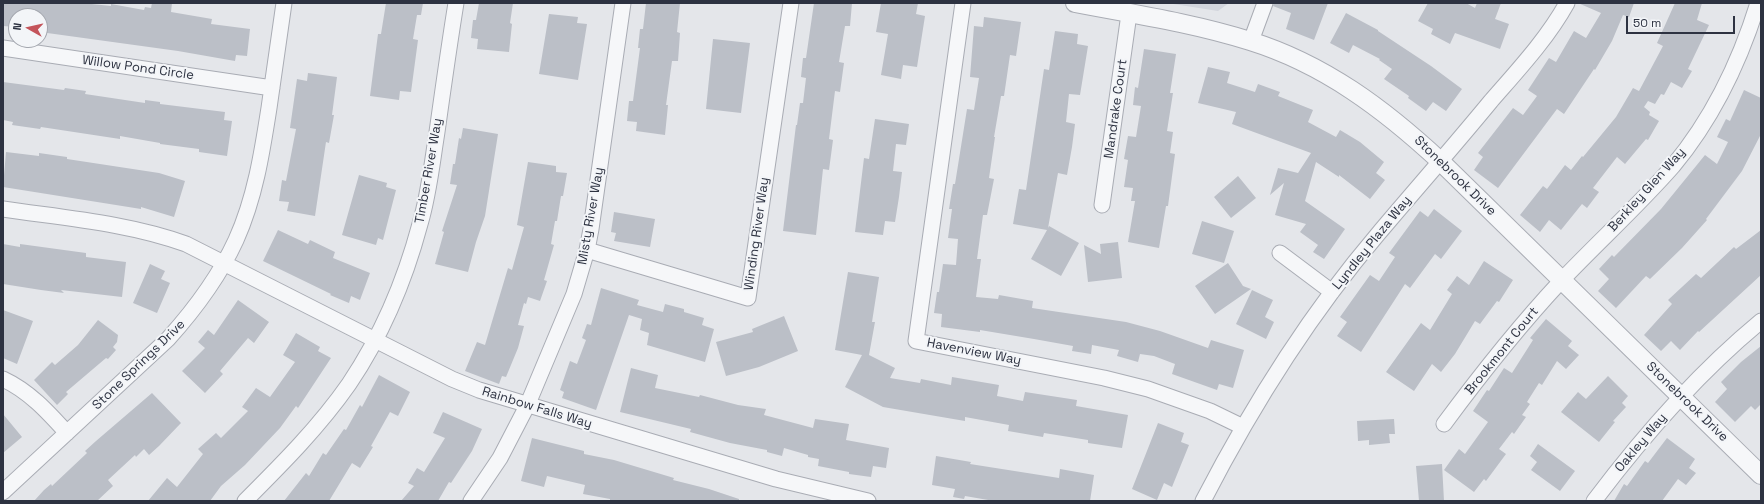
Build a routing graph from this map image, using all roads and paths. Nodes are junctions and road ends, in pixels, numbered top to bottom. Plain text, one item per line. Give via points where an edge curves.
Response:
1 (284, 3) edge
2 (456, 3) edge
3 (623, 3) edge
4 (791, 3) edge
5 (963, 3) edge
6 (1075, 3) edge
7 (1265, 3) edge
8 (1567, 3) edge
9 (1758, 3) edge
10 (1129, 14) junction
11 (1251, 41) junction
12 (3, 48) edge
13 (272, 88) junction
14 (1440, 162) junction
15 (1102, 205) dead end
16 (3, 209) edge
17 (587, 250) junction
18 (1280, 253) dead end
19 (224, 263) junction
20 (1562, 280) junction
21 (1332, 292) junction
22 (1761, 321) edge
23 (375, 340) junction
24 (3, 379) edge
25 (1681, 397) junction
26 (527, 406) junction
27 (1444, 424) dead end
28 (1243, 426) junction
29 (67, 433) junction
30 (1761, 474) edge
31 (3, 492) edge
32 (245, 501) edge
33 (472, 501) edge
34 (868, 501) edge
35 (1203, 501) edge
36 (1594, 501) edge

1 - 13 street, Stone Springs Drive
2 - 23 street, Timber River Way via 429,187 421,223 407,267
3 - 17 street, Misty River Way
4 - 17 street, Winding River Way via 748,298
5 - 28 street, Havenview Way via 916,341 1148,389 1210,411
6 - 10 street, Stonebrook Drive
7 - 11 street
8 - 14 street, Lyndley Plaza Way via 1540,44
9 - 20 street, Berkley Glen Way via 1737,61 1698,132 1652,189
10 - 11 street, Stonebrook Drive
10 - 15 street, Mandrake Court
11 - 14 street, Stonebrook Drive via 1312,67 1358,93 1410,133
12 - 13 street, Willow Pond Circle
13 - 19 street, Stone Springs Drive via 261,165 250,206
14 - 20 street, Stonebrook Drive
14 - 21 street, Lyndley Plaza Way
16 - 19 street via 159,234
17 - 26 street, Misty River Way via 574,294
18 - 21 street
19 - 23 street, Rainbow Falls Way
19 - 29 street, Stone Springs Drive via 192,312 168,339
20 - 25 street, Stonebrook Drive
20 - 27 street, Brookmont Court via 1488,364
21 - 28 street, Lyndley Plaza Way
22 - 25 street, Oakley Way
23 - 26 street, Rainbow Falls Way via 466,385
23 - 32 street, Timber River Way via 349,383 322,420
24 - 29 street via 28,394
25 - 30 street, Stonebrook Drive
25 - 36 street, Oakley Way via 1643,439
26 - 33 street, Misty River Way via 500,458
26 - 34 street, Rainbow Falls Way via 776,479
28 - 35 street, Lyndley Plaza Way
29 - 31 street, Stone Springs Drive

